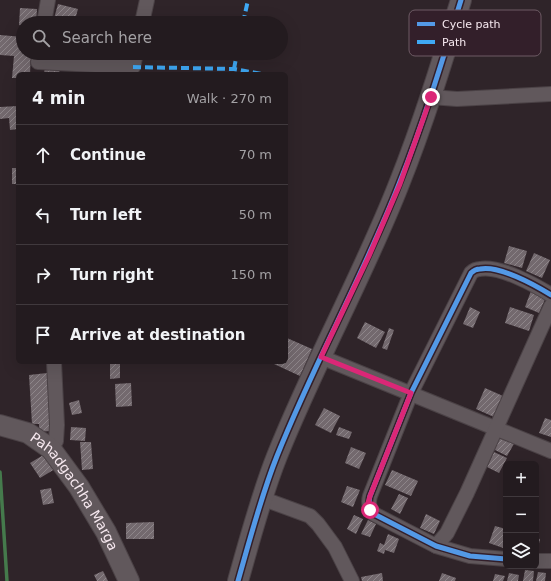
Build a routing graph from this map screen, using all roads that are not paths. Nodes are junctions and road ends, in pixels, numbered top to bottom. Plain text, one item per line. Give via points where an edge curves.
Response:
1 (48, 0) edge
2 (147, 0) edge
3 (461, 0) edge
4 (458, 10) edge
5 (45, 16) edge
6 (144, 16) edge
7 (444, 56) edge
8 (134, 60) edge
9 (39, 63) edge
10 (551, 94) edge
11 (431, 97) junction
12 (551, 295) edge
13 (551, 306) edge
14 (321, 357) junction
15 (54, 364) edge
16 (411, 393) junction
17 (0, 425) edge
18 (496, 428) junction
19 (51, 449) junction
20 (551, 451) edge
21 (261, 498) junction
22 (436, 546) junction
23 (503, 559) edge
24 (539, 561) edge
25 (551, 561) edge
26 (129, 581) edge
27 (238, 581) edge
28 (352, 581) edge

1 - 5 street
2 - 6 street
3 - 4 street
7 - 11 street
8 - 9 street via 133,67
10 - 11 street
11 - 14 street via 400,184
12 - 16 street via 530,282 495,270 480,269 471,273
13 - 18 street
14 - 16 street
14 - 21 street via 277,455
15 - 19 street via 57,425 56,441
16 - 18 street
16 - 22 street via 368,503 374,514
17 - 19 street, Pahadgachha Marga via 28,433
18 - 20 street
18 - 22 street via 447,533
19 - 26 street, Pahadgachha Marga via 79,487 106,532
21 - 27 street
21 - 28 street via 310,516 335,547
22 - 23 street via 470,556
24 - 25 street

